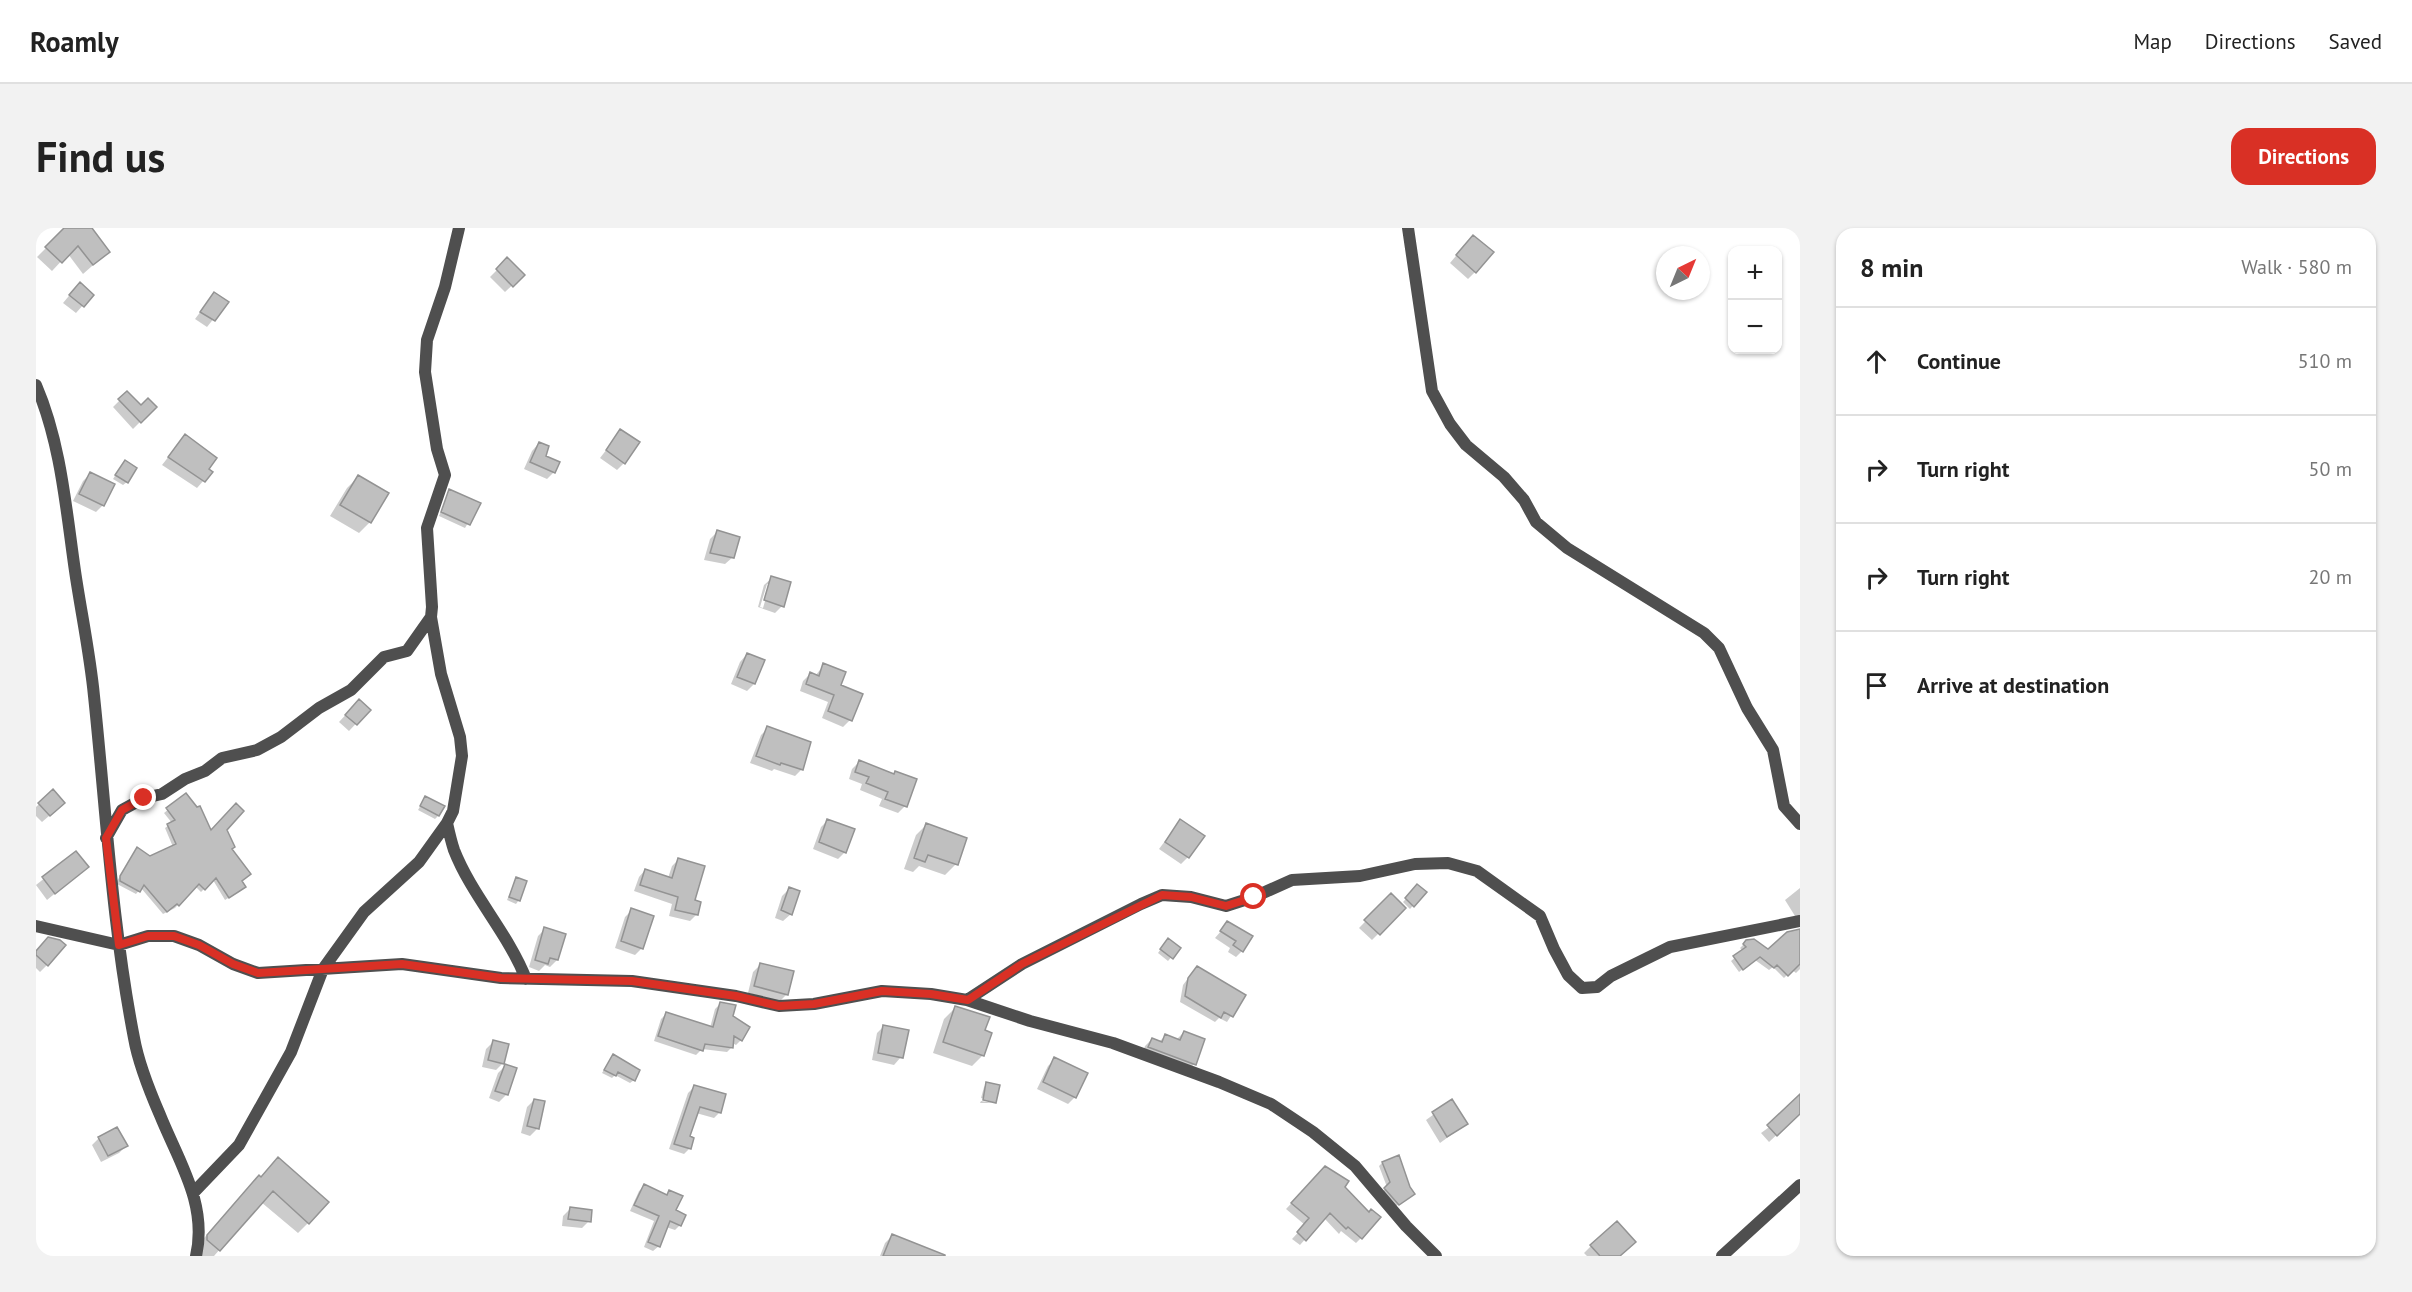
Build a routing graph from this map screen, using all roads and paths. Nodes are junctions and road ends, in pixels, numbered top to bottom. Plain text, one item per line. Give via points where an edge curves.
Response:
1 (459, 228) edge
2 (1408, 228) edge
3 (36, 386) edge
4 (430, 617) junction
5 (447, 823) junction
6 (1800, 824) edge
7 (106, 838) junction
8 (1800, 921) edge
9 (36, 926) edge
10 (119, 945) junction
11 (323, 969) junction
12 (526, 979) junction
13 (968, 1000) junction
14 (1800, 1185) edge
15 (194, 1192) junction
16 (196, 1256) edge
17 (1436, 1256) edge
18 (1722, 1256) edge

1 - 4 street via 427,340 425,372 445,475 427,528
2 - 6 street via 1432,391 1450,424 1466,445 1504,477 1536,522 1568,548 1704,633 1719,648 1747,708 1773,750 1785,806
3 - 7 street via 61,477 94,694
4 - 5 street via 462,756 453,811
4 - 7 street via 407,651 384,657 351,690 256,750 222,759 162,794 122,810
5 - 11 street via 419,862 364,912
5 - 12 street via 454,850 518,958
7 - 10 street
8 - 13 street via 1670,947 1597,987 1582,988 1568,975 1540,916 1514,896 1477,871 1448,862 1415,864 1359,876 1292,880 1226,906 1162,895 1022,964
9 - 10 street
10 - 11 street via 148,936 174,936 258,973
10 - 15 street via 134,1040 160,1115
11 - 12 street via 402,964
11 - 15 street via 291,1052 239,1145
12 - 13 street via 632,981 779,1006 814,1004 882,991
13 - 17 street via 1113,1043 1271,1104 1355,1166
14 - 18 street
15 - 16 street via 200,1242

